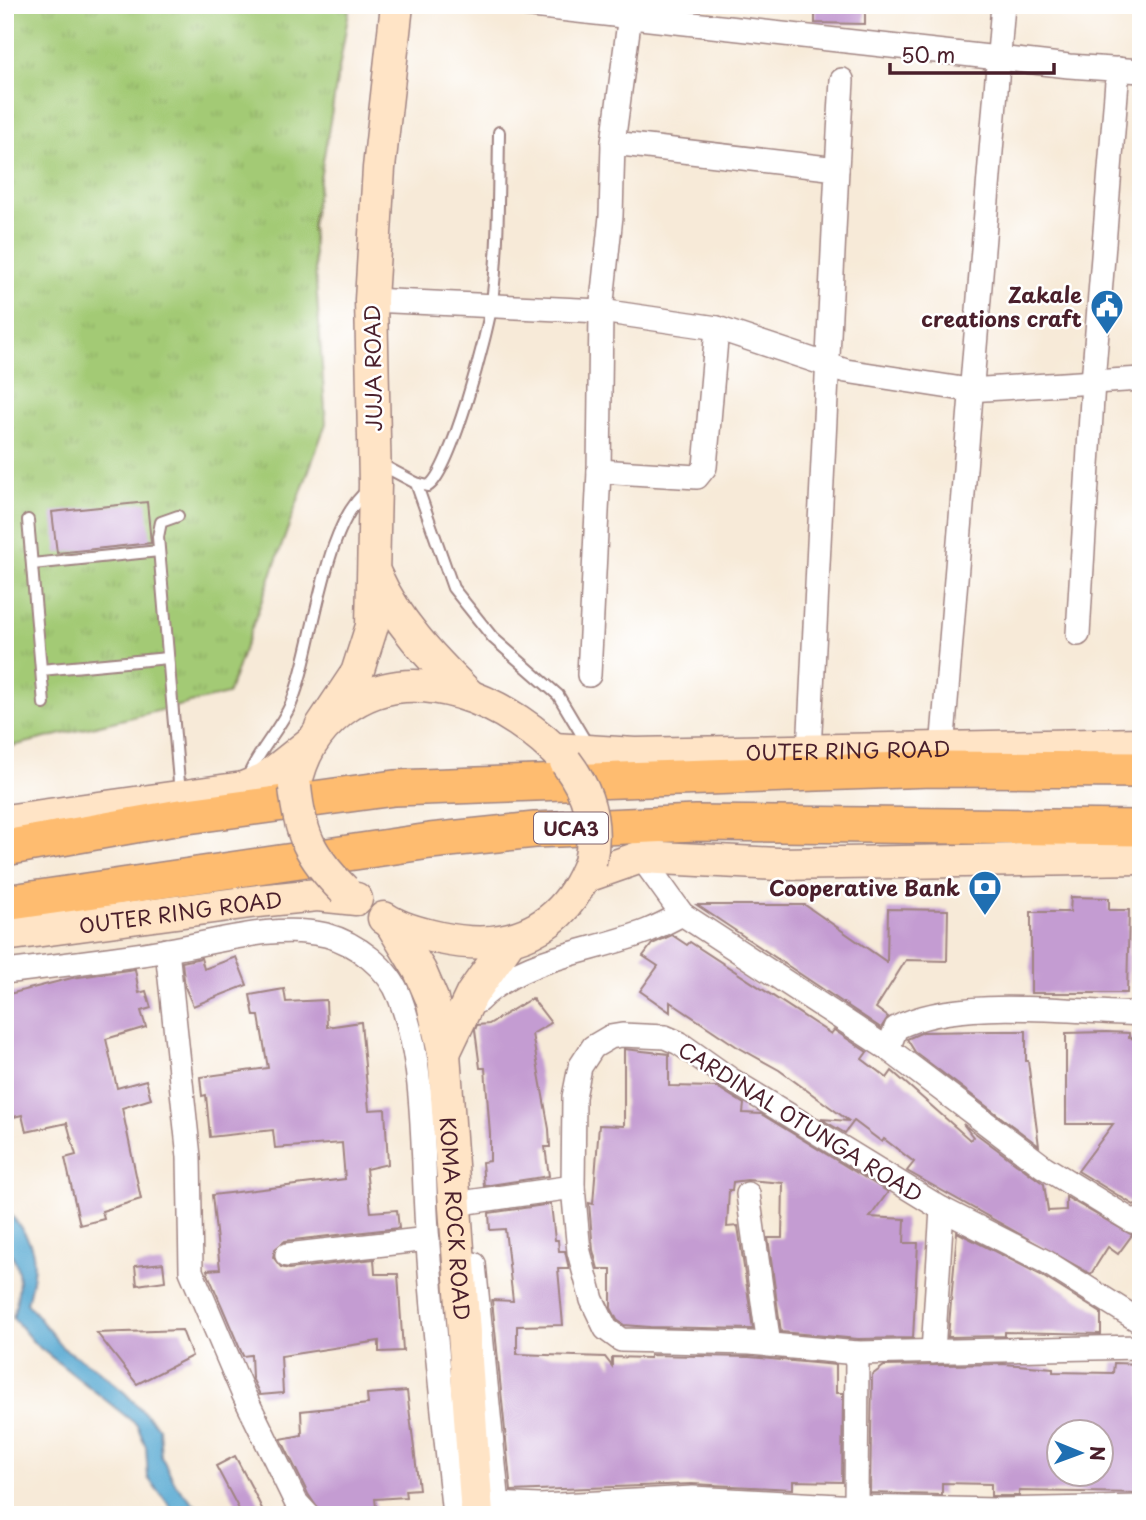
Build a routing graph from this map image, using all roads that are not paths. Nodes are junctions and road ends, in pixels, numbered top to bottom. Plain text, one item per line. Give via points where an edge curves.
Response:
1 (397, 5) edge
2 (524, 5) edge
3 (1003, 5) edge
4 (630, 15) junction
5 (999, 56) junction
6 (1130, 70) edge
7 (842, 80) dead end
8 (499, 132) dead end
9 (613, 143) junction
10 (837, 169) junction
11 (371, 300) junction
12 (492, 306) junction
13 (601, 311) junction
14 (717, 328) junction
15 (827, 365) junction
16 (1141, 379) edge
17 (1093, 382) junction
18 (969, 390) junction
19 (599, 471) junction
20 (374, 473) junction
21 (416, 483) junction
22 (177, 516) dead end
23 (28, 520) dead end
24 (159, 551) junction
25 (32, 564) junction
26 (375, 574) junction
27 (1078, 635) dead end
28 (169, 658) junction
29 (41, 670) junction
30 (589, 675) dead end
31 (472, 697) junction
32 (44, 704) dead end
33 (316, 735) junction
34 (1141, 744) edge
35 (942, 750) junction
36 (809, 752) junction
37 (570, 754) junction
38 (1141, 770) edge
39 (243, 788) junction
40 (181, 796) junction
41 (5, 821) edge
42 (1141, 828) edge
43 (5, 848) edge
44 (642, 857) junction
45 (1141, 858) edge
46 (587, 869) junction
47 (350, 895) junction
48 (5, 903) edge
49 (682, 914) junction
50 (391, 923) junction
51 (5, 934) edge
52 (510, 940) junction
53 (167, 950) junction
54 (5, 972) edge
55 (1141, 1014) edge
56 (888, 1049) junction
57 (444, 1053) junction
58 (573, 1187) junction
59 (748, 1194) dead end
60 (468, 1202) junction
61 (942, 1209) junction
62 (1141, 1223) edge
63 (428, 1239) junction
64 (287, 1255) dead end
65 (1141, 1322) edge
66 (769, 1345) junction
67 (1141, 1347) edge
68 (933, 1352) junction
69 (857, 1353) junction
70 (856, 1507) junction
71 (1141, 1507) edge
72 (491, 1511) edge
73 (996, 1512) edge
74 (308, 1515) edge
75 (454, 1515) edge

1 - 11 main road, JUJA ROAD via 379,168
2 - 4 street
3 - 5 street
4 - 5 street
4 - 9 street
5 - 6 street
5 - 18 street
6 - 17 street
7 - 10 street
8 - 12 lane
9 - 10 street
9 - 13 street
10 - 15 street
11 - 12 street
11 - 20 main road, JUJA ROAD
12 - 13 street
12 - 21 lane via 441,474 428,486
13 - 14 street
13 - 19 street
14 - 15 street
14 - 19 street via 705,467 697,477
15 - 18 street
15 - 36 street
16 - 17 street
17 - 18 street
17 - 27 street
18 - 35 street
19 - 30 street
20 - 21 lane
20 - 26 main road, JUJA ROAD
20 - 39 lane via 347,515 334,549 291,704
21 - 37 lane via 453,588 493,638 558,695
22 - 24 lane via 159,525
23 - 25 lane
24 - 25 lane
24 - 28 lane
25 - 29 lane
26 - 31 main road, JUJA ROAD via 411,634
26 - 33 main road via 367,650
28 - 29 lane
28 - 40 lane
29 - 32 lane
31 - 33 main road, OUTER RING ROAD via 403,684 354,701
31 - 37 main road, OUTER RING ROAD
33 - 39 main road, OUTER RING ROAD via 265,779
33 - 47 main road, OUTER RING ROAD, bridge via 300,765 295,787 298,817 308,848
34 - 35 main road, OUTER RING ROAD
35 - 36 main road, OUTER RING ROAD
36 - 37 main road, OUTER RING ROAD
37 - 46 main road, OUTER RING ROAD, bridge via 594,825
38 - 43 main road, OUTER RING ROAD / UCA3 via 932,769 394,788 180,817
39 - 40 main road, OUTER RING ROAD
40 - 41 main road, OUTER RING ROAD
42 - 48 main road, OUTER RING ROAD / UCA3 via 696,822 548,830 430,841
44 - 45 main road, UCA3 via 778,864
44 - 46 main road, UCA3
44 - 49 street
46 - 52 main road, OUTER RING ROAD via 549,921
47 - 50 main road, OUTER RING ROAD
47 - 51 main road, OUTER RING ROAD via 317,895
49 - 56 street
49 - 60 street via 646,931 538,964 501,981 476,1003 462,1024 458,1044
50 - 52 main road, OUTER RING ROAD via 450,940
50 - 57 main road via 432,999
52 - 57 main road, KOMA ROCK ROAD via 472,994
53 - 54 street
53 - 63 street via 269,932 307,932 328,936 364,953 381,970 400,996 409,1032
53 - 74 street via 188,1157 191,1271 243,1393 296,1502
55 - 56 street via 951,1010 915,1017 896,1028
56 - 62 street via 1044,1167
57 - 72 main road, KOMA ROCK ROAD
58 - 60 street
58 - 61 street, CARDINAL OTUNGA ROAD via 574,1097 580,1067 593,1047 610,1037 641,1035 679,1043
58 - 66 street, CARDINAL OTUNGA ROAD via 579,1252 592,1300 606,1329 621,1340 642,1343
59 - 66 street
60 - 72 street
61 - 65 street, CARDINAL OTUNGA ROAD via 1046,1262
61 - 68 street
63 - 64 street
63 - 75 street
66 - 69 street, CARDINAL OTUNGA ROAD
67 - 68 street, CARDINAL OTUNGA ROAD
68 - 69 street, CARDINAL OTUNGA ROAD
69 - 70 street
70 - 72 street via 693,1498
70 - 73 street
71 - 73 street

